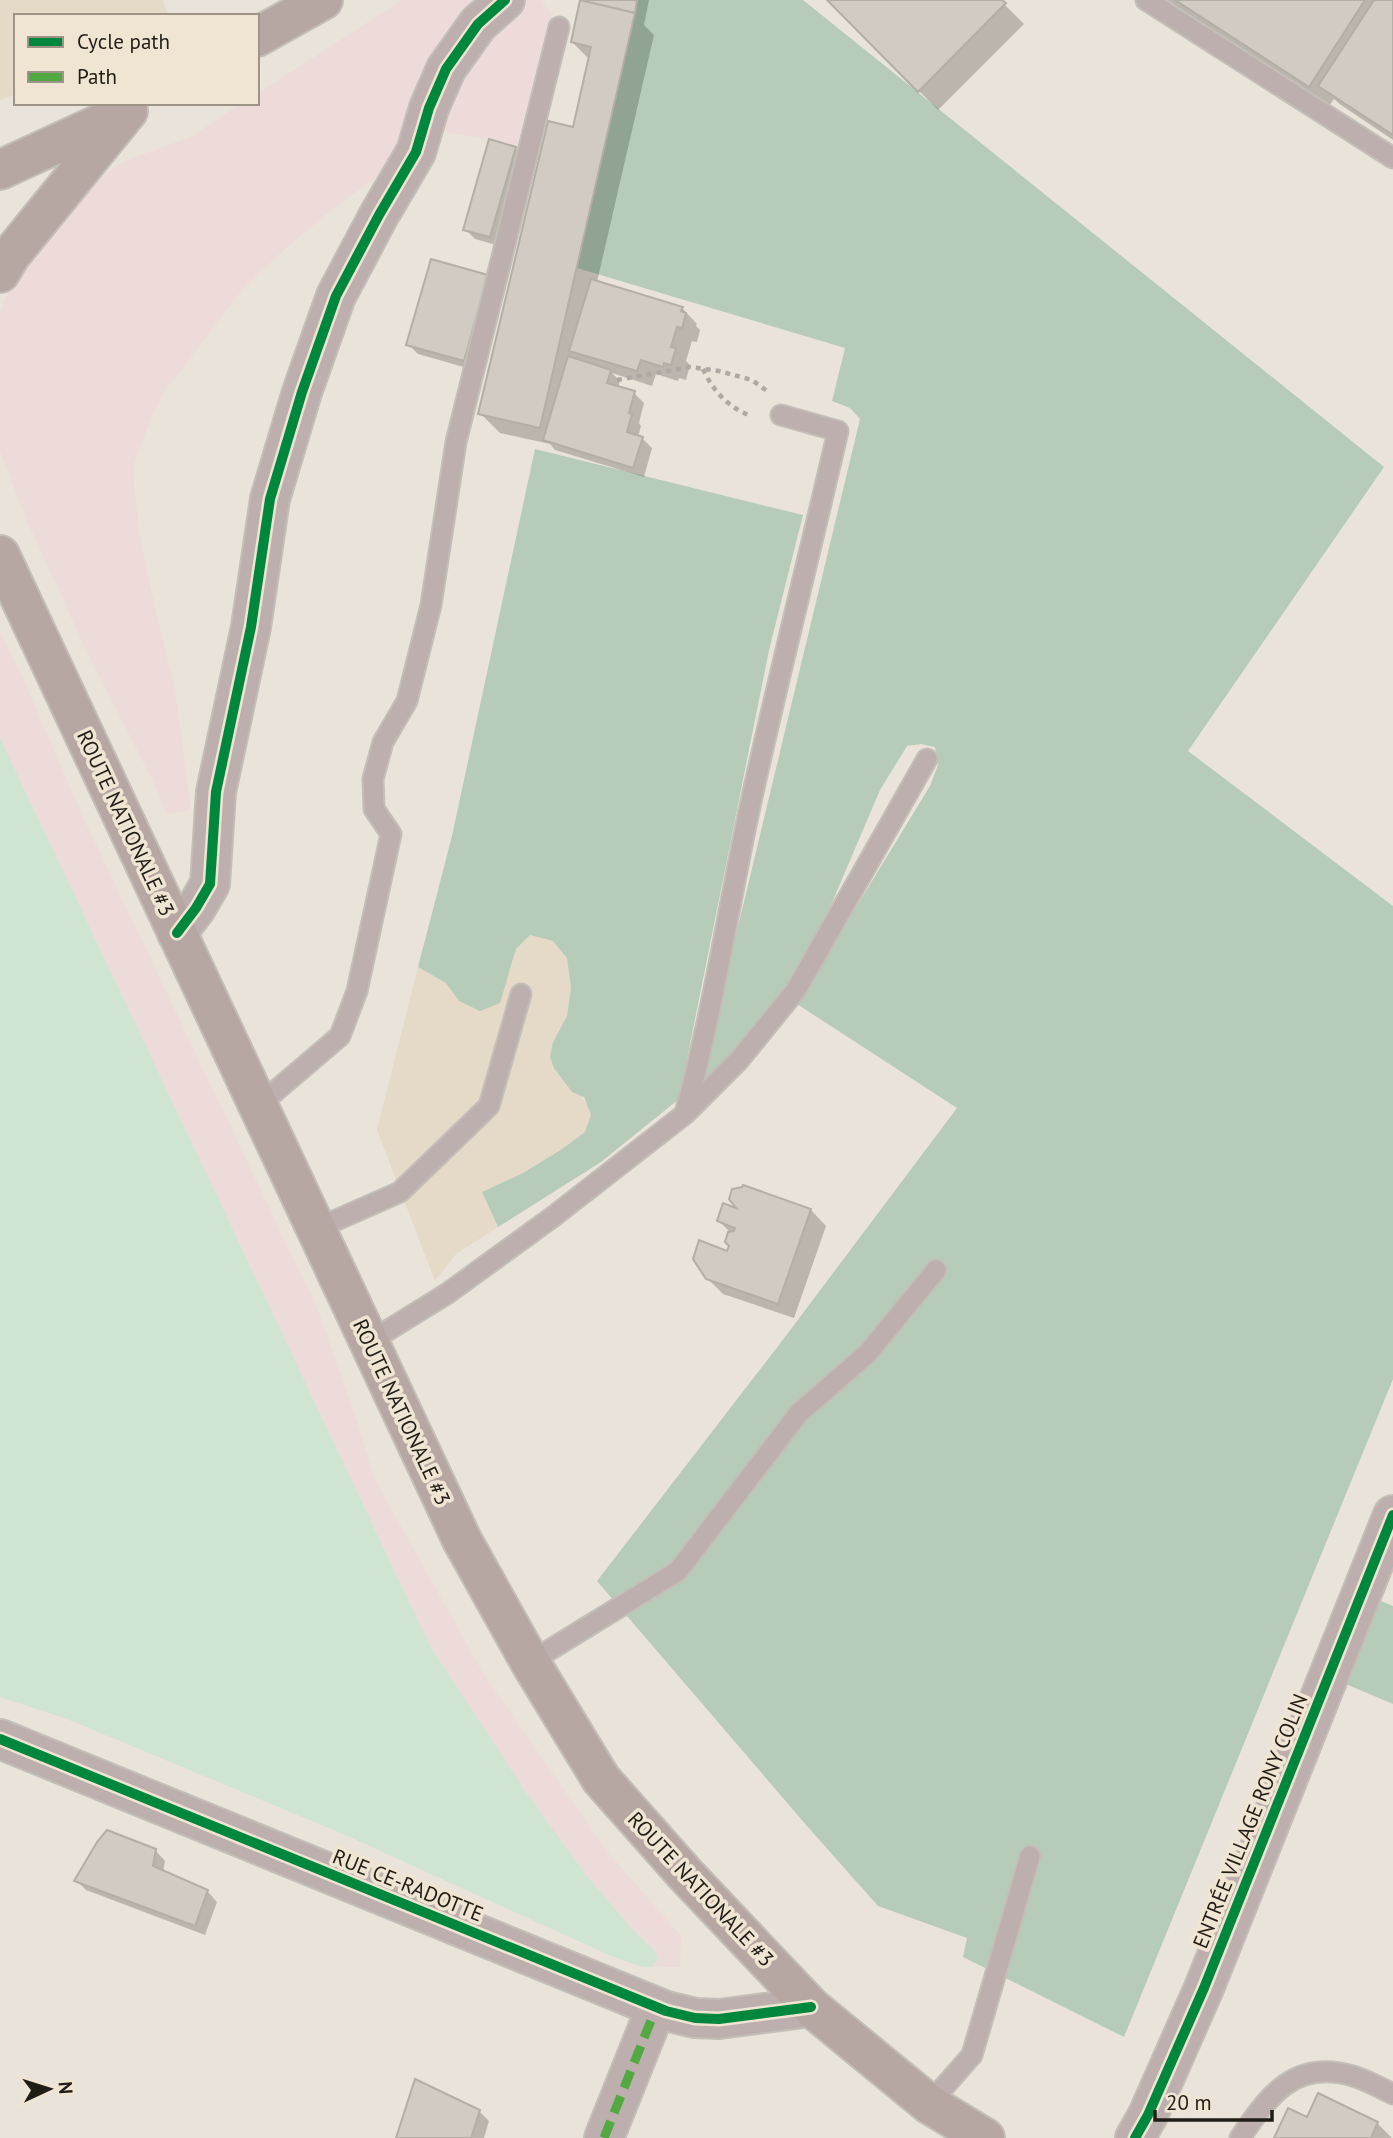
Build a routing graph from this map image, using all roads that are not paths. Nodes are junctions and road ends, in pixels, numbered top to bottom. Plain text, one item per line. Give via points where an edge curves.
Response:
1 (323, 0) edge
2 (505, 0) edge
3 (1146, 0) edge
4 (284, 9) edge
5 (559, 27) dead end
6 (259, 35) edge
7 (135, 107) edge
8 (1393, 158) edge
9 (0, 170) edge
10 (0, 273) edge
11 (781, 415) road end
12 (0, 555) edge
13 (927, 759) dead end
14 (177, 933) junction
15 (521, 994) dead end
16 (258, 1106) junction
17 (685, 1114) junction
18 (316, 1229) junction
19 (936, 1270) dead end
20 (369, 1342) junction
21 (1393, 1515) edge
22 (530, 1662) junction
23 (0, 1739) edge
24 (1030, 1856) dead end
25 (656, 2007) junction
26 (811, 2007) junction
27 (1393, 2094) edge
28 (929, 2104) junction
29 (604, 2138) edge
30 (985, 2138) edge
31 (1135, 2138) edge
32 (1240, 2138) edge

1 - 4 main road
2 - 14 street via 478,24 446,69 416,152 336,296 270,499 251,627 216,792 210,884
3 - 8 lane
4 - 6 main road
5 - 16 lane via 456,442 431,606 407,701 383,742 373,779 374,809 391,834 357,991 340,1036
7 - 9 main road
7 - 10 main road
11 - 17 lane via 838,431
12 - 14 main road, ROUTE NATIONALE #3
13 - 17 lane via 796,990 739,1060
14 - 16 main road, ROUTE NATIONALE #3
15 - 18 lane via 489,1106 400,1192
16 - 18 main road, ROUTE NATIONALE #3
17 - 20 lane via 449,1293
18 - 20 main road, ROUTE NATIONALE #3
19 - 22 lane via 868,1353 799,1413 678,1571
20 - 22 main road, ROUTE NATIONALE #3 via 462,1540
21 - 31 street, ENTRÉE VILLAGE RONY COLIN via 1204,1988
22 - 26 main road, ROUTE NATIONALE #3 via 601,1779
23 - 25 street, RUE CE-RADOTTE
24 - 28 lane via 972,2055
25 - 26 street, RUE CE-RADOTTE via 695,2018 719,2019
25 - 29 street
26 - 28 main road, ROUTE NATIONALE #3
27 - 32 lane via 1354,2076 1308,2073 1275,2092
28 - 30 main road, ROUTE NATIONALE #3

